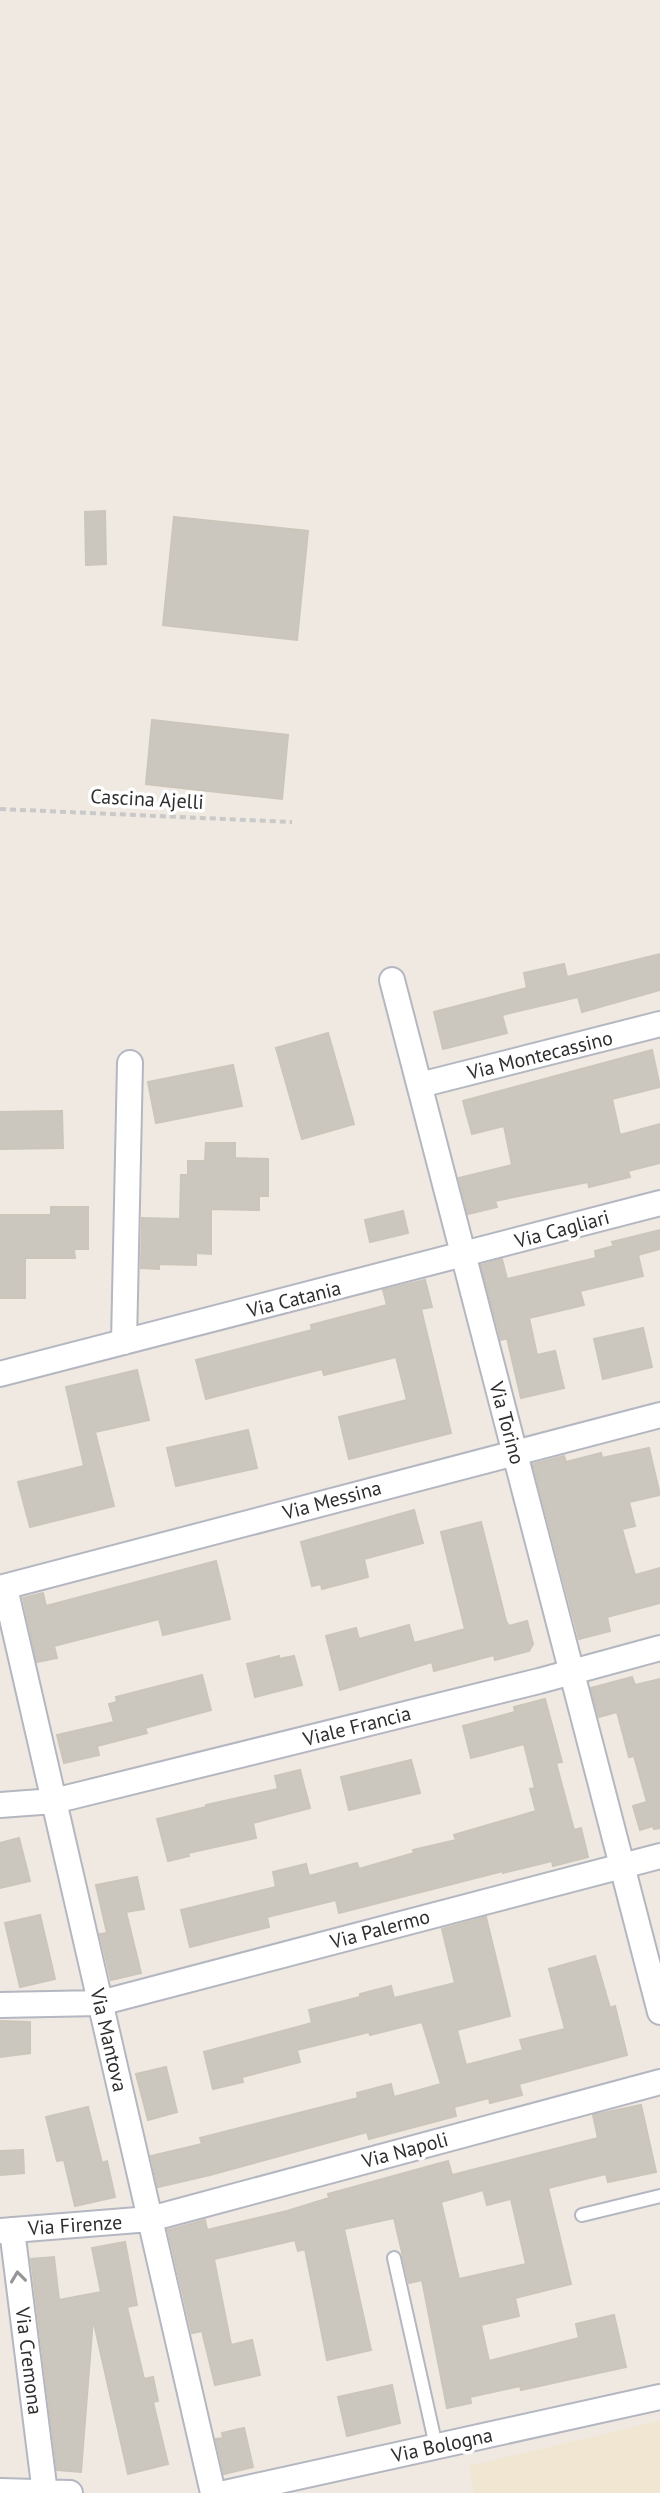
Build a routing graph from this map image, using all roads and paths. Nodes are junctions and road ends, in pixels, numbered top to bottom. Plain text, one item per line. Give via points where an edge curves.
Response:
1 (0, 809) edge
2 (292, 822) dead end
3 (392, 980) dead end
4 (660, 1024) edge
5 (130, 1063) dead end
6 (420, 1085) junction
7 (660, 1203) edge
8 (464, 1255) junction
9 (124, 1342) junction
10 (0, 1374) edge
11 (660, 1415) edge
12 (515, 1452) junction
13 (2, 1588) edge
14 (660, 1648) edge
15 (572, 1671) junction
16 (54, 1801) junction
17 (0, 1805) edge
18 (660, 1856) edge
19 (622, 1866) junction
20 (100, 2003) junction
21 (0, 2005) edge
22 (660, 2012) edge
23 (660, 2082) edge
24 (660, 2196) edge
25 (582, 2215) dead end
26 (150, 2219) junction
27 (6, 2230) edge
28 (394, 2258) dead end
29 (660, 2397) edge
30 (436, 2446) junction
31 (0, 2491) edge
32 (45, 2493) edge
33 (70, 2493) edge
34 (213, 2493) edge
35 (225, 2493) edge

1 - 2 path, Cascina Ajelli
3 - 6 street, Via Torino
4 - 6 street, Via Montecassino
5 - 9 street
6 - 8 street, Via Torino
7 - 8 street, Via Cagliari
8 - 9 street, Via Catania
8 - 12 street, Via Torino
9 - 10 street, Via Catania
11 - 12 street, Via Messina
12 - 13 street, Via Messina
12 - 15 street, Via Torino
13 - 16 street, Via Mantova
14 - 15 street, Viale Francia
15 - 16 street, Viale Francia
15 - 19 street, Via Torino
16 - 17 street, Viale Francia
16 - 20 street, Via Mantova
18 - 19 street, Via Palermo
19 - 20 street, Via Palermo
19 - 22 street, Via Torino
20 - 21 street, Via Palermo
20 - 26 street, Via Mantova
23 - 26 street, Via Napoli
24 - 25 lane
26 - 27 street, Via Firenze
26 - 34 street, Via Mantova
32 -> 27 street, Via Cremona
28 - 30 lane
29 - 30 street, Via Bologna
30 - 35 street, Via Bologna
31 - 32 street
32 - 33 street

